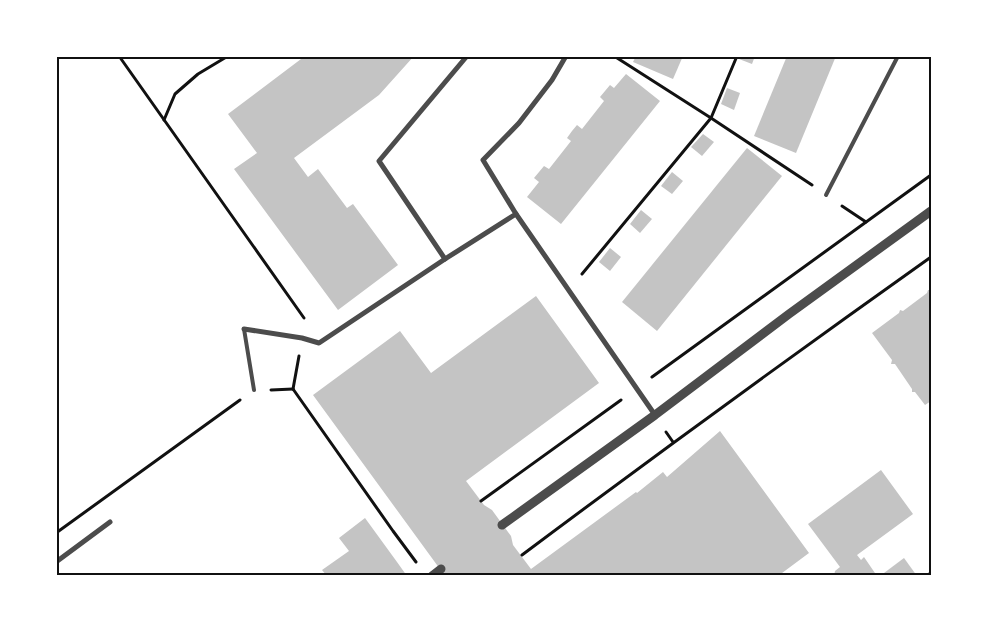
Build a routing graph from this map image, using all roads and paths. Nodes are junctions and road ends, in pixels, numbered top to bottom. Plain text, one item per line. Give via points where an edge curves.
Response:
1 (119, 56) edge
2 (228, 56) edge
3 (467, 56) edge
4 (566, 56) edge
5 (614, 56) edge
6 (737, 56) edge
7 (898, 56) edge
8 (123, 58) edge
9 (711, 118) junction
10 (164, 120) junction
11 (931, 175) edge
12 (826, 195) junction
13 (931, 211) edge
14 (516, 214) junction
15 (866, 222) junction
16 (931, 257) edge
17 (445, 259) junction
18 (568, 290) junction
19 (244, 329) joint
20 (302, 338) junction
21 (636, 388) junction
22 (254, 390) junction
23 (293, 390) junction
24 (654, 415) junction
25 (481, 501) dead end
26 (110, 522) dead end
27 (502, 525) dead end
28 (57, 532) edge
29 (522, 555) dead end
30 (56, 562) edge
31 (421, 568) dead end
32 (441, 569) dead end
33 (432, 576) edge

1 - 8 path
2 - 10 path via 198,74 175,94
3 - 17 street via 379,161
4 - 14 street via 552,80 519,122 483,160
5 - 9 path
6 - 9 path
7 - 12 lane
8 - 10 path
9 - 12 path
9 - 18 path
10 - 20 path via 305,320
11 - 15 path
12 - 15 path
13 - 24 street
14 - 17 street
14 - 18 street
15 - 21 path
16 - 29 path
17 - 20 street via 319,343
18 - 21 street
19 - 20 street
19 - 22 lane
20 - 23 path
21 - 24 street
21 - 25 path
22 - 23 path
22 - 28 path
23 - 31 path
24 - 27 street
26 - 30 street
32 - 33 street

